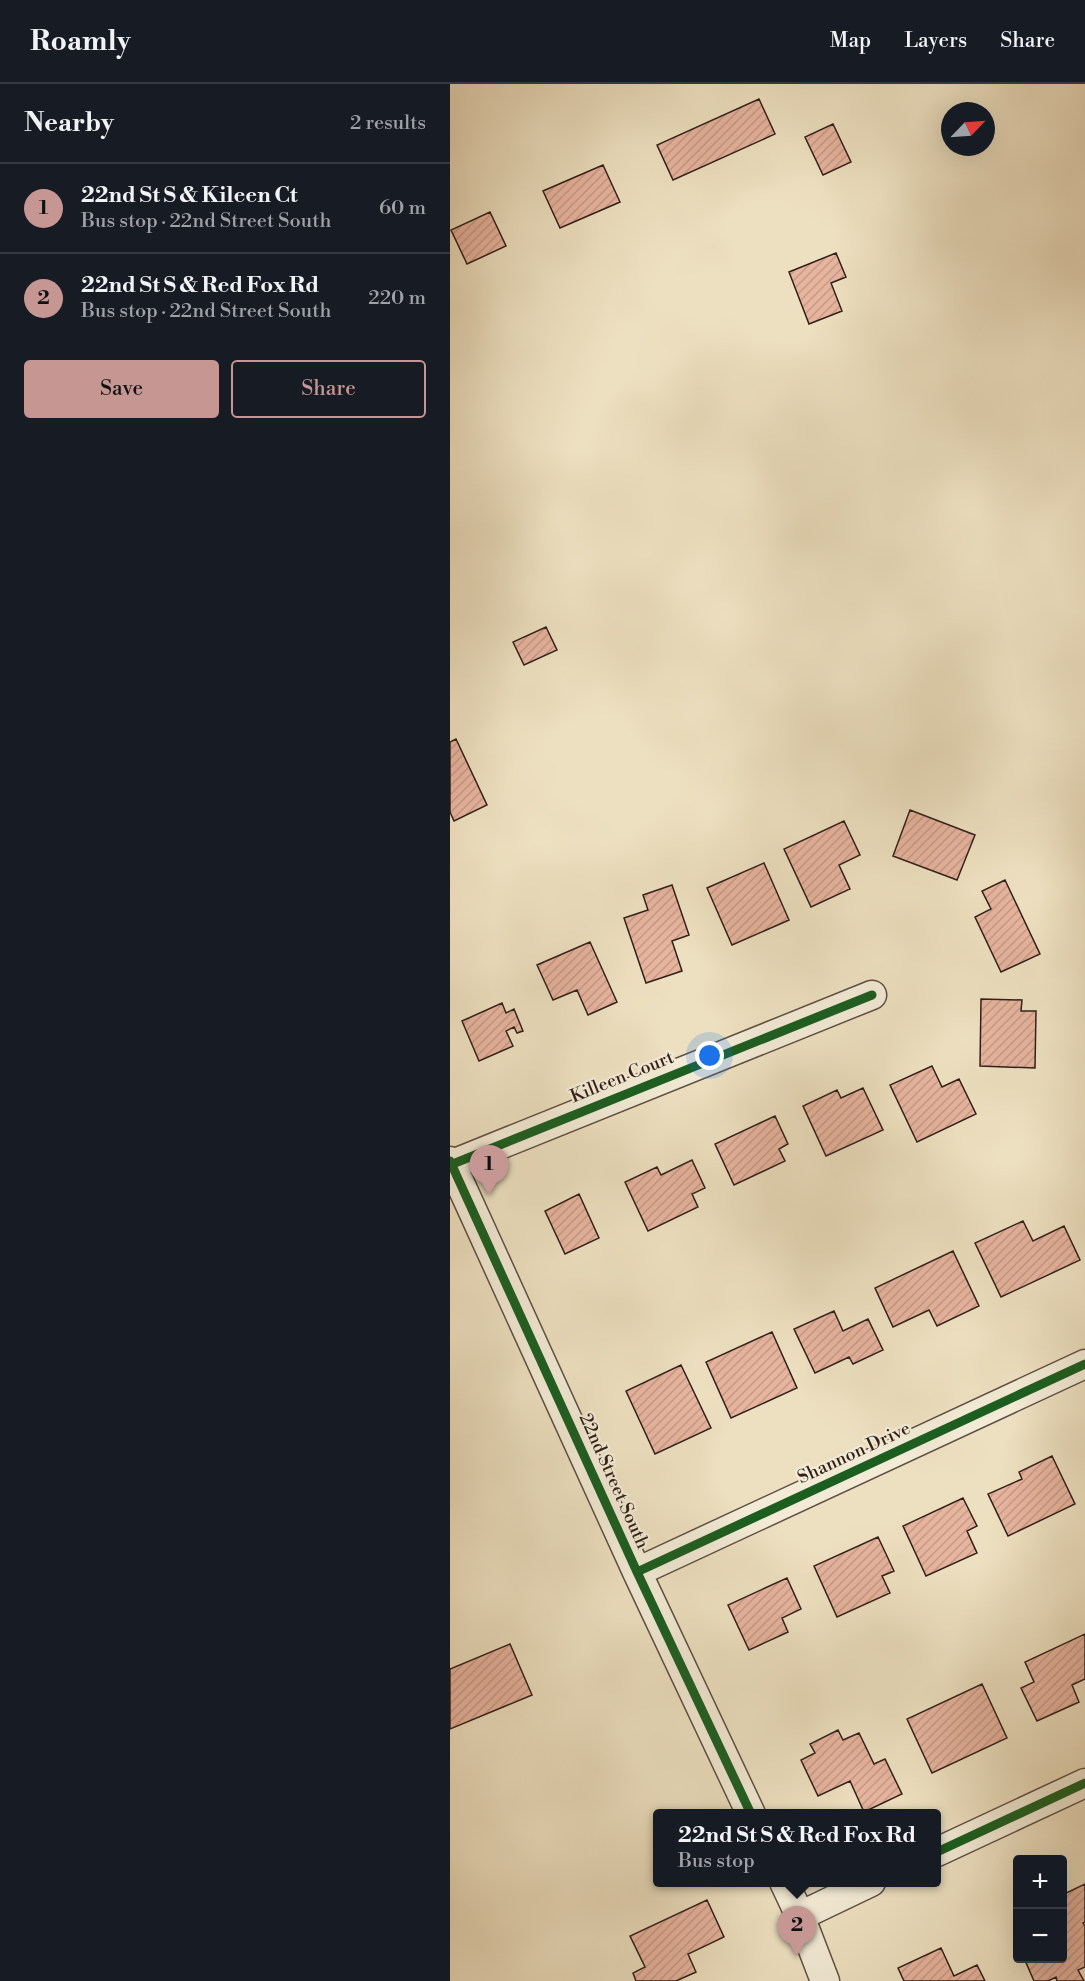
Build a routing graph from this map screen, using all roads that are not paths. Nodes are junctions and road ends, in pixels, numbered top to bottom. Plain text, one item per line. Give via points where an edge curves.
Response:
1 (872, 995) dead end
2 (450, 1163) edge
3 (1085, 1364) edge
4 (637, 1572) junction
5 (1085, 1783) edge
6 (749, 1809) edge
7 (941, 1850) edge
8 (786, 1887) edge
9 (861, 1887) edge
10 (800, 1916) junction
11 (825, 1981) edge

1 - 2 street, Killeen Court
2 - 4 street, 22nd Street South
3 - 4 street, Shannon Drive
4 - 6 street, 22nd Street South
5 - 7 street
8 - 10 street
9 - 10 street
10 - 11 street

